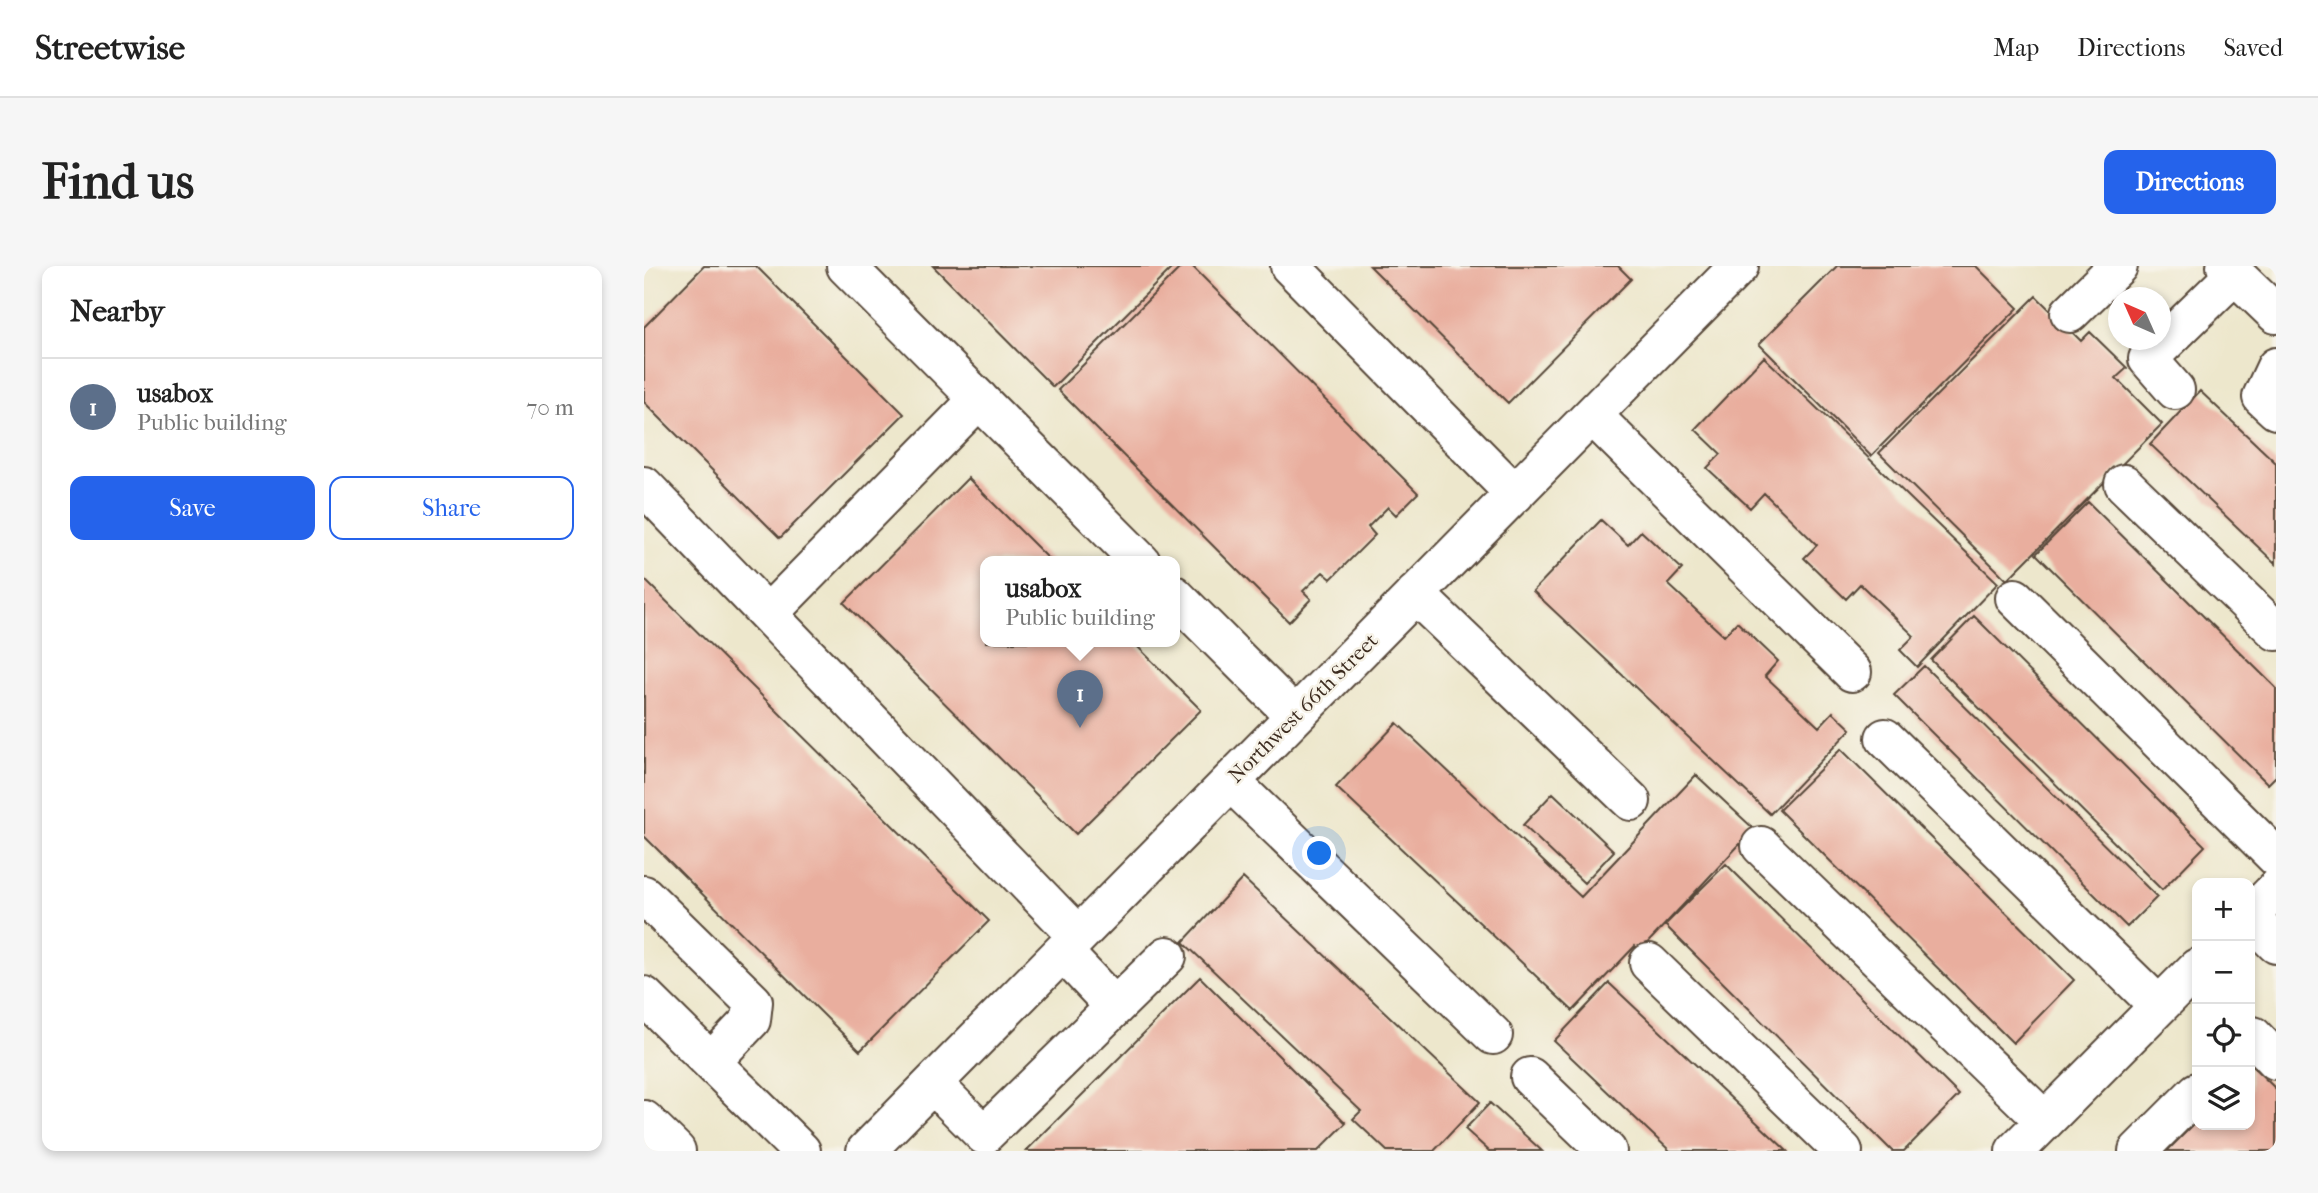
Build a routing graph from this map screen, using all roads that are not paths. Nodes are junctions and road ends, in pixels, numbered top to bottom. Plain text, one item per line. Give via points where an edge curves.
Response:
1 (846, 266) edge
2 (1290, 266) edge
3 (2118, 266) edge
4 (2231, 270) edge
5 (1723, 271) edge
6 (2070, 313) dead end
7 (2276, 314) edge
8 (2276, 367) edge
9 (2175, 390) dead end
10 (979, 399) junction
11 (2276, 410) edge
12 (1592, 415) junction
13 (2124, 484) dead end
14 (644, 486) edge
15 (1515, 494) junction
16 (1135, 556) edge
17 (1415, 594) junction
18 (2015, 598) dead end
19 (1180, 601) edge
20 (768, 614) junction
21 (2276, 631) edge
22 (1852, 672) dead end
23 (1295, 716) junction
24 (1885, 738) dead end
25 (1231, 782) junction
26 (1631, 801) dead end
27 (1761, 846) dead end
28 (2276, 857) edge
29 (2276, 890) edge
30 (644, 895) edge
31 (2255, 912) edge
32 (2255, 922) edge
33 (1070, 944) junction
34 (2276, 944) edge
35 (1167, 956) dead end
36 (1649, 963) dead end
37 (2192, 978) edge
38 (644, 996) edge
39 (1115, 1006) junction
40 (2159, 1006) junction
41 (1493, 1035) dead end
42 (711, 1062) junction
43 (1530, 1077) dead end
44 (933, 1084) junction
45 (2192, 1096) edge
46 (644, 1120) edge
47 (2045, 1121) junction
48 (976, 1143) edge
49 (676, 1151) edge
50 (802, 1151) edge
51 (866, 1151) edge
52 (1607, 1151) edge
53 (1843, 1151) edge
54 (2015, 1151) edge
55 (2138, 1151) edge

1 - 10 street
2 - 15 street
3 - 6 street
4 - 7 street
4 - 9 street via 2148,359
5 - 12 street, Northwest 66th Street
8 - 11 street via 2262,397
10 - 16 street
10 - 20 street
12 - 15 street, Northwest 66th Street
12 - 22 street
13 - 21 street
14 - 20 street
15 - 17 street, Northwest 66th Street
17 - 23 street, Northwest 66th Street
17 - 26 street
18 - 28 street
19 - 23 street
20 - 33 street
23 - 25 street, Northwest 66th Street
24 - 40 street
25 - 33 street, Northwest 66th Street
25 - 41 street
27 - 47 street
29 - 31 street
30 - 42 street via 753,1002 751,1020
32 - 34 street
33 - 39 street
33 - 44 street, Northwest 66th Street
35 - 39 street
36 - 53 street
37 - 40 street
38 - 42 street
39 - 48 street
40 - 47 street
42 - 50 street
43 - 52 street
44 - 48 street
44 - 51 street, Northwest 66th Street
45 - 55 street
46 - 49 street
47 - 54 street

